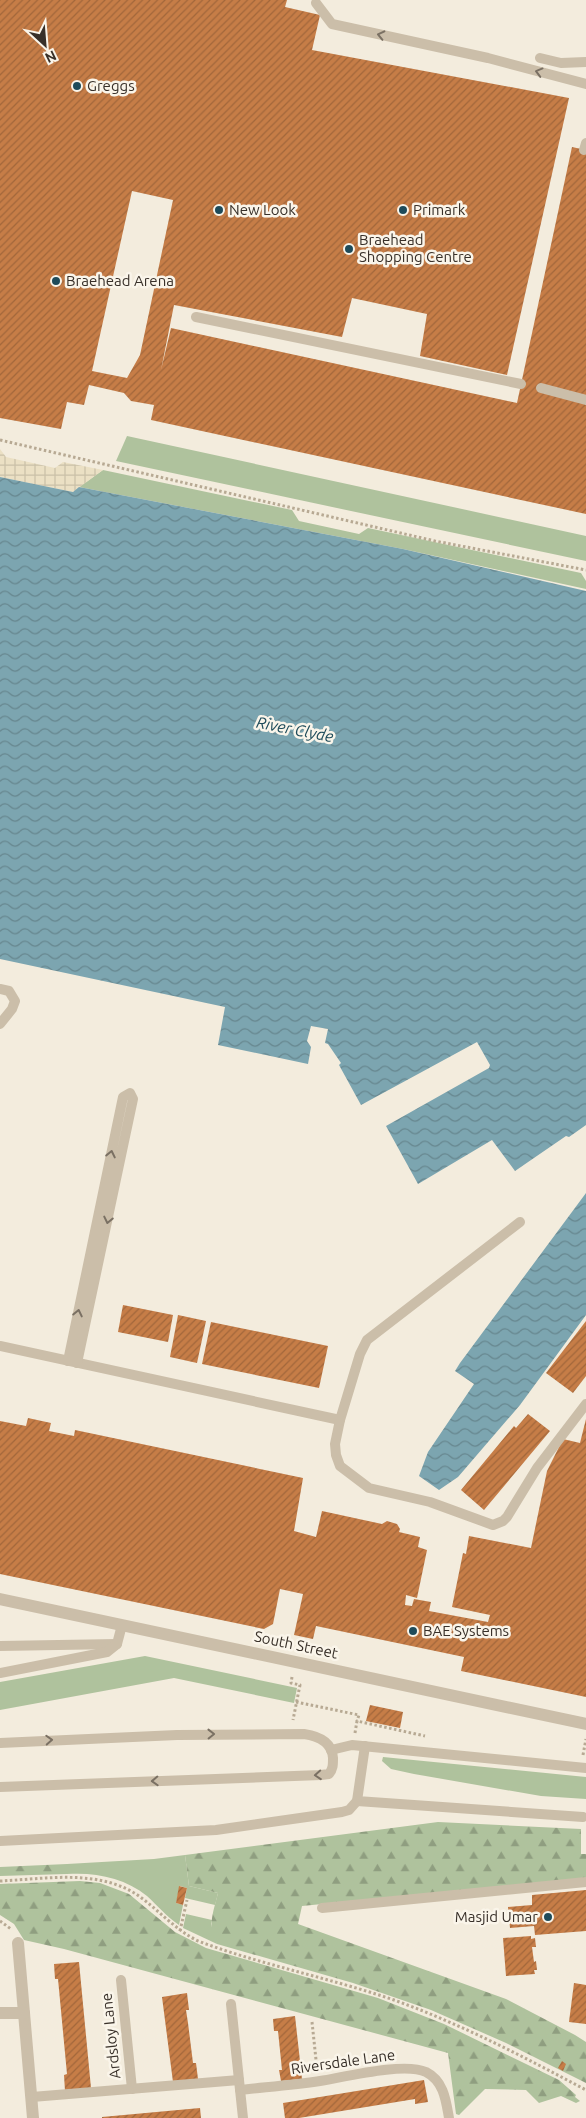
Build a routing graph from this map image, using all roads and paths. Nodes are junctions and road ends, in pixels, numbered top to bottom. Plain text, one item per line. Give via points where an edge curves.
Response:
1 (316, 3) dead end
2 (540, 58) dead end
3 (586, 62) edge
4 (586, 84) edge
5 (196, 317) dead end
6 (521, 384) dead end
7 (541, 388) dead end
8 (586, 400) edge
9 (0, 440) edge
10 (586, 570) edge
11 (0, 989) edge
12 (0, 1024) edge
13 (520, 1222) dead end
14 (0, 1346) edge
15 (73, 1362) junction
16 (586, 1404) edge
17 (340, 1420) junction
18 (0, 1599) edge
19 (122, 1625) junction
20 (117, 1644) junction
21 (0, 1646) edge
22 (0, 1673) edge
23 (299, 1688) dead end
24 (296, 1702) junction
25 (295, 1710) dead end
26 (357, 1721) dead end
27 (586, 1724) edge
28 (0, 1743) edge
29 (366, 1746) junction
30 (332, 1750) junction
31 (586, 1768) edge
32 (0, 1787) edge
33 (358, 1801) junction
34 (583, 1817) dead end
35 (0, 1841) edge
36 (0, 1881) edge
37 (586, 1882) edge
38 (187, 1900) dead end
39 (322, 1908) dead end
40 (180, 1931) junction
41 (18, 1943) dead end
42 (121, 1980) dead end
43 (231, 2004) dead end
44 (0, 2013) edge
45 (24, 2013) junction
46 (312, 2022) dead end
47 (318, 2082) junction
48 (239, 2085) junction
49 (132, 2089) junction
50 (586, 2090) edge
51 (32, 2097) junction
52 (33, 2118) edge
53 (243, 2118) edge
54 (449, 2118) edge

4 -> 1 lane via 488,58 332,24
2 - 3 lane via 562,63
5 - 6 lane
7 - 8 lane
9 - 10 path via 435,541
11 - 12 lane via 9,992 15,1001
13 - 17 lane via 367,1340
14 - 15 lane
15 -> 15 lane via 124,1097 130,1093 133,1099
15 - 17 lane
16 - 17 lane via 537,1468 507,1516 493,1525 430,1502 364,1486 337,1461 335,1444
18 - 19 street, South Street
19 - 20 lane
19 - 27 street, South Street
20 - 21 lane
20 - 22 lane via 98,1655
23 - 24 path
24 - 25 path
24 - 26 path via 359,1715
28 -> 30 lane via 290,1733 312,1735
29 - 30 lane via 346,1745
29 - 31 lane
29 - 33 lane
30 -> 32 lane via 332,1769 324,1775
33 - 34 lane
33 - 35 lane via 342,1812 216,1830
36 - 40 path via 80,1878 111,1882 137,1895
37 - 39 lane
38 - 40 path
40 - 50 path via 209,1945 370,1992 431,2014
41 - 45 street
42 - 49 lane, Ardsloy Lane
43 - 48 lane
44 - 45 street
45 - 51 street
46 - 47 path
47 - 48 lane, Riversdale Lane
47 - 54 lane, Riversdale Lane via 416,2069 426,2072 441,2087
48 - 49 lane, Riversdale Lane
48 - 53 lane
49 - 51 lane, Riversdale Lane
51 - 52 street

